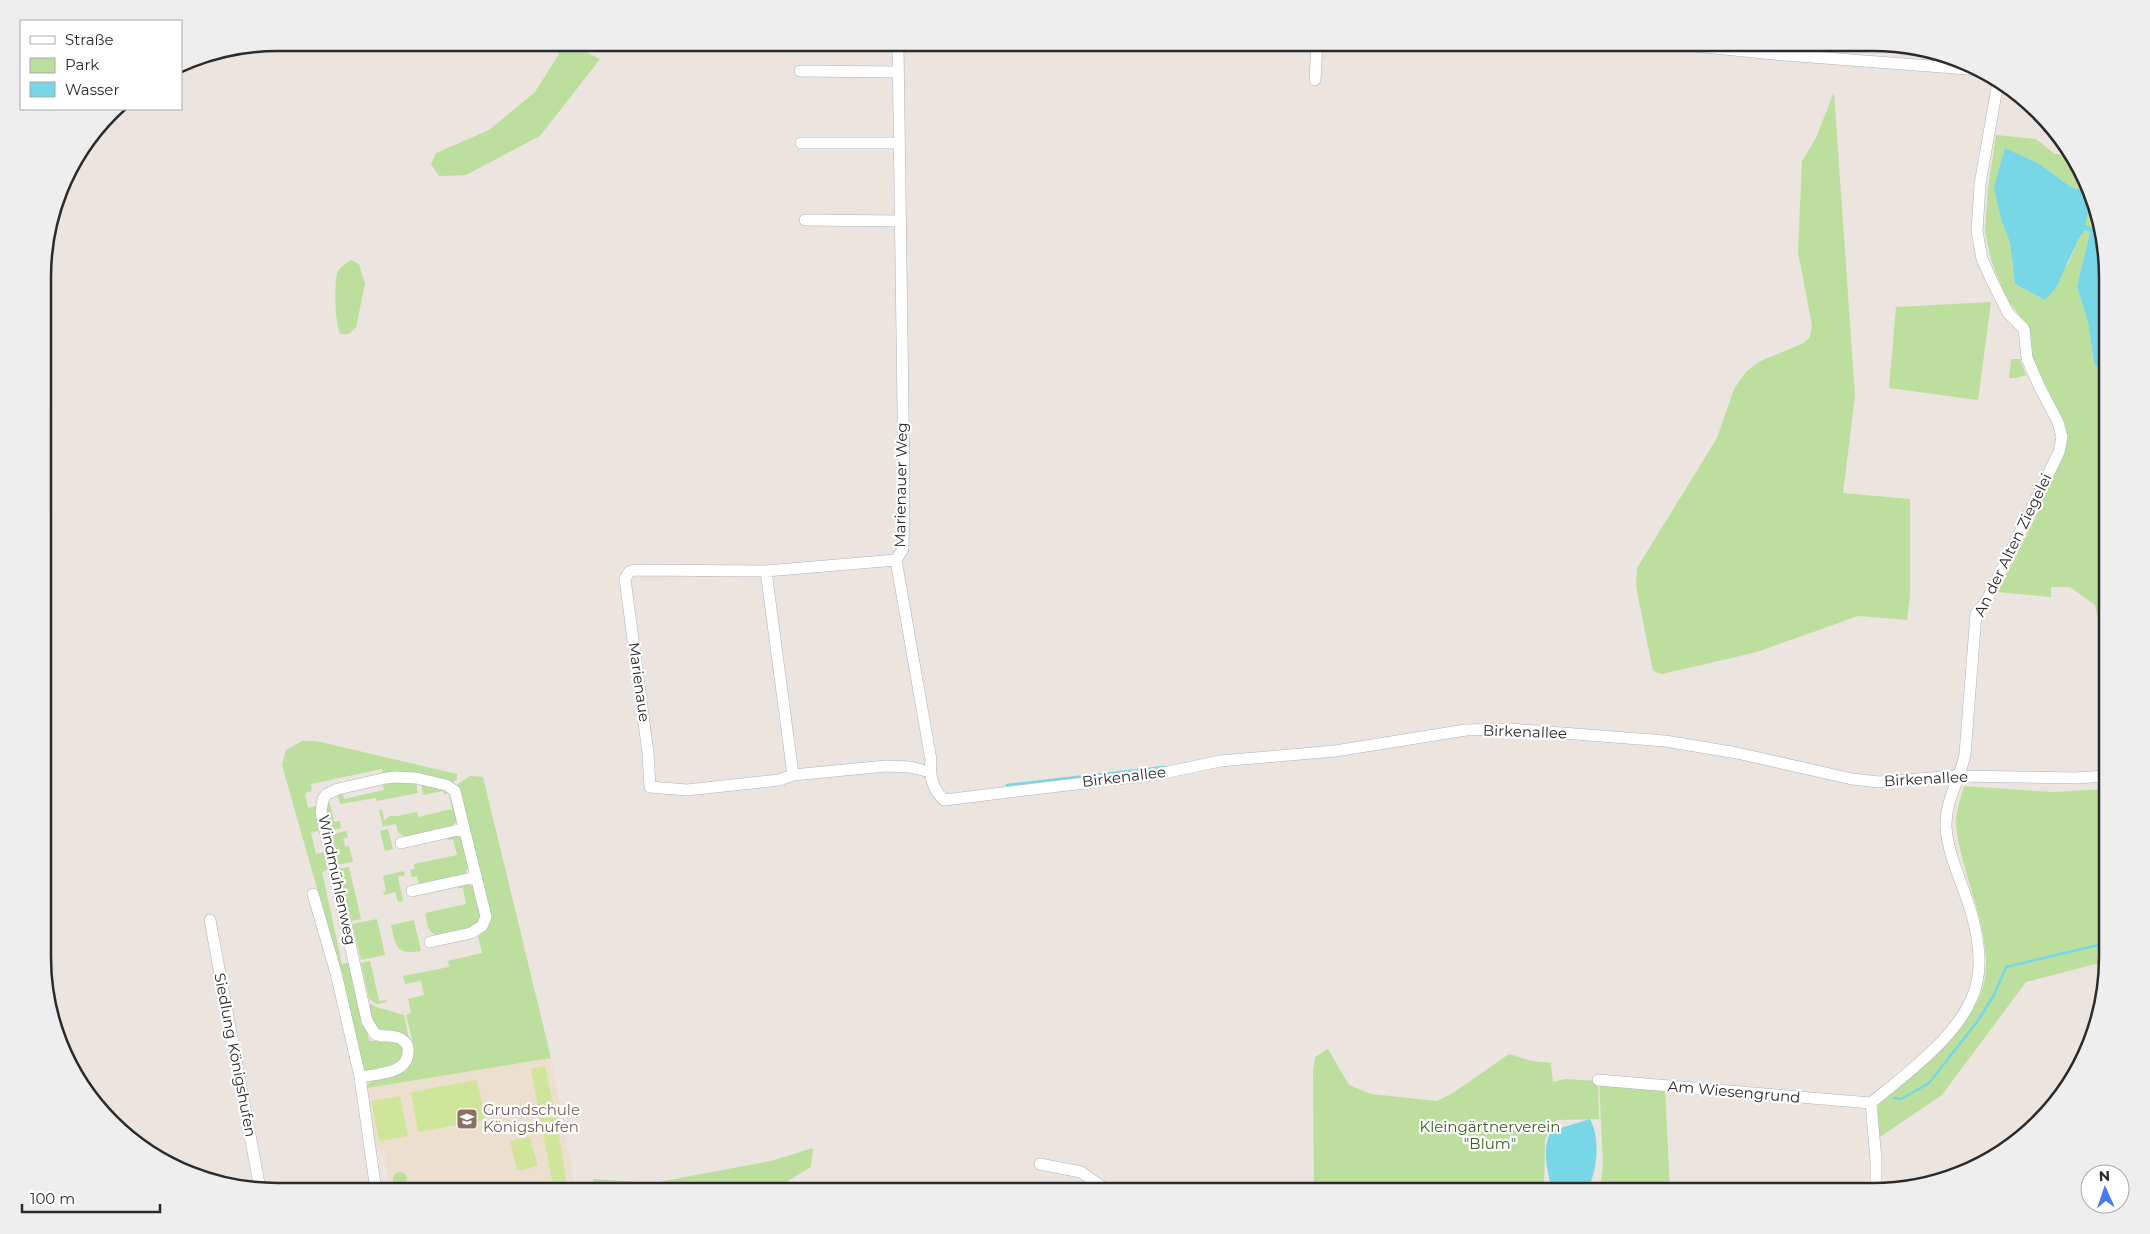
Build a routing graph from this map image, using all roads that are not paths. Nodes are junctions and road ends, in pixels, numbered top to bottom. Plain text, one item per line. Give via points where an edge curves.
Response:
1 (898, 51) edge
2 (1317, 51) edge
3 (1801, 51) edge
4 (1958, 68) edge
5 (800, 71) dead end
6 (898, 72) junction
7 (1315, 80) dead end
8 (1997, 88) edge
9 (801, 143) dead end
10 (899, 144) junction
11 (805, 220) dead end
12 (899, 221) junction
13 (896, 560) junction
14 (766, 571) junction
15 (930, 772) junction
16 (793, 775) junction
17 (1957, 776) junction
18 (2099, 776) edge
19 (944, 800) joint
20 (463, 829) junction
21 (401, 842) dead end
22 (476, 877) junction
23 (412, 891) dead end
24 (314, 894) dead end
25 (210, 920) dead end
26 (430, 942) dead end
27 (360, 1077) junction
28 (1598, 1080) dead end
29 (1871, 1103) junction
30 (1040, 1164) dead end
31 (259, 1182) edge
32 (375, 1183) edge
33 (1097, 1183) edge
34 (1876, 1183) edge

1 - 6 street, Marienauer Weg
2 - 7 street
3 - 4 street
5 - 6 street
6 - 10 street, Marienauer Weg
8 - 17 street, An der Alten Ziegelei via 1980,184 1977,231 1982,259 2008,313 2024,329 2027,358 2062,437 2059,452 2030,512 1988,598 1976,614 1965,754
9 - 10 street
10 - 12 street, Marienauer Weg
11 - 12 street
12 - 13 street, Marienauer Weg via 904,482 903,549
13 - 14 street, Marienaue
13 - 15 street, Marienauer Weg via 931,760
14 - 16 street
14 - 16 street, Marienaue via 634,570 626,576 650,787 687,790 779,780
15 - 16 street, Marienaue via 886,766
15 - 19 street, Marienauer Weg via 936,793
17 - 18 street, Birkenallee
17 - 19 street, Birkenallee via 1879,782 1852,780 1737,753 1665,741 1510,729 1466,730 1335,751 1220,761 1159,774
17 - 29 street, An der Alten Ziegelei via 1949,799 1946,827 1977,934 1977,984 1963,1014 1930,1054
20 - 21 street
20 - 22 street, Windmühlenweg
20 - 27 street, Windmühlenweg via 455,791 446,785 416,778 376,780 338,789 322,799 322,812 367,1021 375,1034 398,1037 408,1049 407,1059 396,1069
22 - 23 street
22 - 26 street, Windmühlenweg via 486,918 482,926 471,933
24 - 27 street, Windmühlenweg
25 - 31 street, Siedlung Königshufen
27 - 32 street, Windmühlenweg
28 - 29 street, Am Wiesengrund
29 - 34 street
30 - 33 street via 1081,1172

